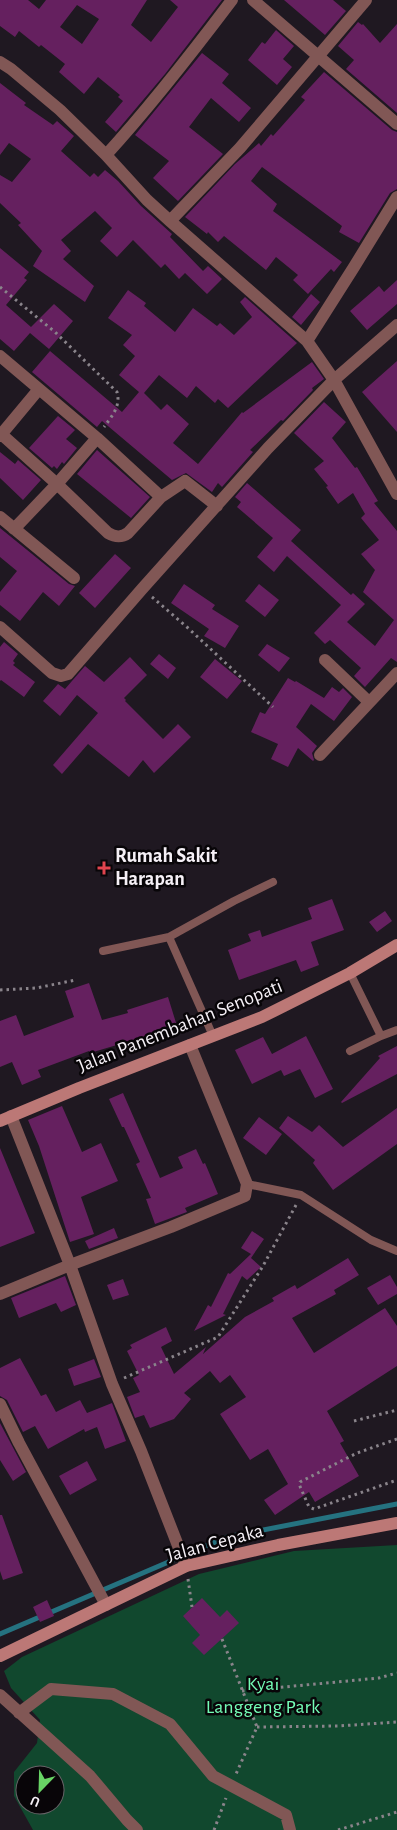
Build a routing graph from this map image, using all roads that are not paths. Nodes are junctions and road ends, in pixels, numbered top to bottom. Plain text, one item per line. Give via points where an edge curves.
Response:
1 (232, 0) edge
2 (252, 0) edge
3 (366, 0) edge
4 (318, 55) junction
5 (0, 62) edge
6 (397, 124) edge
7 (106, 155) junction
8 (397, 197) edge
9 (170, 221) junction
10 (397, 325) edge
11 (307, 341) junction
12 (0, 356) edge
13 (334, 380) junction
14 (39, 389) junction
15 (1, 435) edge
16 (97, 438) junction
17 (58, 484) junction
18 (397, 494) edge
19 (161, 497) junction
20 (216, 506) junction
21 (0, 517) edge
22 (14, 529) junction
23 (74, 578) dead end
24 (0, 626) edge
25 (326, 660) dead end
26 (397, 673) edge
27 (369, 702) junction
28 (320, 755) dead end
29 (273, 882) dead end
30 (169, 937) junction
31 (397, 945) edge
32 (103, 951) dead end
33 (350, 972) junction
34 (397, 1030) edge
35 (213, 1036) junction
36 (381, 1036) junction
37 (190, 1045) junction
38 (350, 1051) dead end
39 (5, 1118) edge
40 (247, 1184) junction
41 (397, 1251) edge
42 (70, 1265) junction
43 (0, 1294) edge
44 (0, 1404) edge
45 (397, 1523) edge
46 (186, 1566) junction
47 (106, 1605) junction
48 (0, 1656) edge
49 (0, 1695) edge
50 (19, 1713) junction
51 (138, 1830) edge
52 (290, 1830) edge

1 - 7 street
2 - 4 street
3 - 4 street
4 - 6 street
4 - 9 street via 240,148
5 - 7 street via 60,110
7 - 9 street
8 - 11 street
9 - 11 street
10 - 13 street
11 - 13 street
12 - 14 street
13 - 18 street
13 - 20 street
14 - 15 street
14 - 16 street
15 - 17 street
16 - 17 street
16 - 19 street
17 - 19 street via 108,533 119,537 128,533
17 - 22 street
19 - 20 street via 185,481
20 - 24 street via 65,676 52,673
21 - 22 street
22 - 23 street
25 - 27 street
26 - 27 street
27 - 28 street
29 - 30 lane
30 - 32 lane
30 - 35 lane
31 - 33 main road, Jalan Panembahan Senopati
33 - 35 main road, Jalan Panembahan Senopati via 262,1018
33 - 36 lane
34 - 36 lane
35 - 37 main road, Jalan Panembahan Senopati
36 - 38 lane
37 - 39 main road, Jalan Panembahan Senopati
37 - 40 street
39 - 42 street
40 - 41 lane via 301,1195 371,1240
40 - 42 street via 245,1196 241,1198
42 - 43 street
42 - 46 street via 112,1384
44 - 47 street
45 - 46 main road, Jalan Cepaka
46 - 47 main road, Jalan Cepaka
47 - 48 main road, Jalan Cepaka
49 - 50 street
50 - 51 street via 90,1776
50 - 52 street via 51,1689 113,1694 170,1724 213,1776 286,1816

